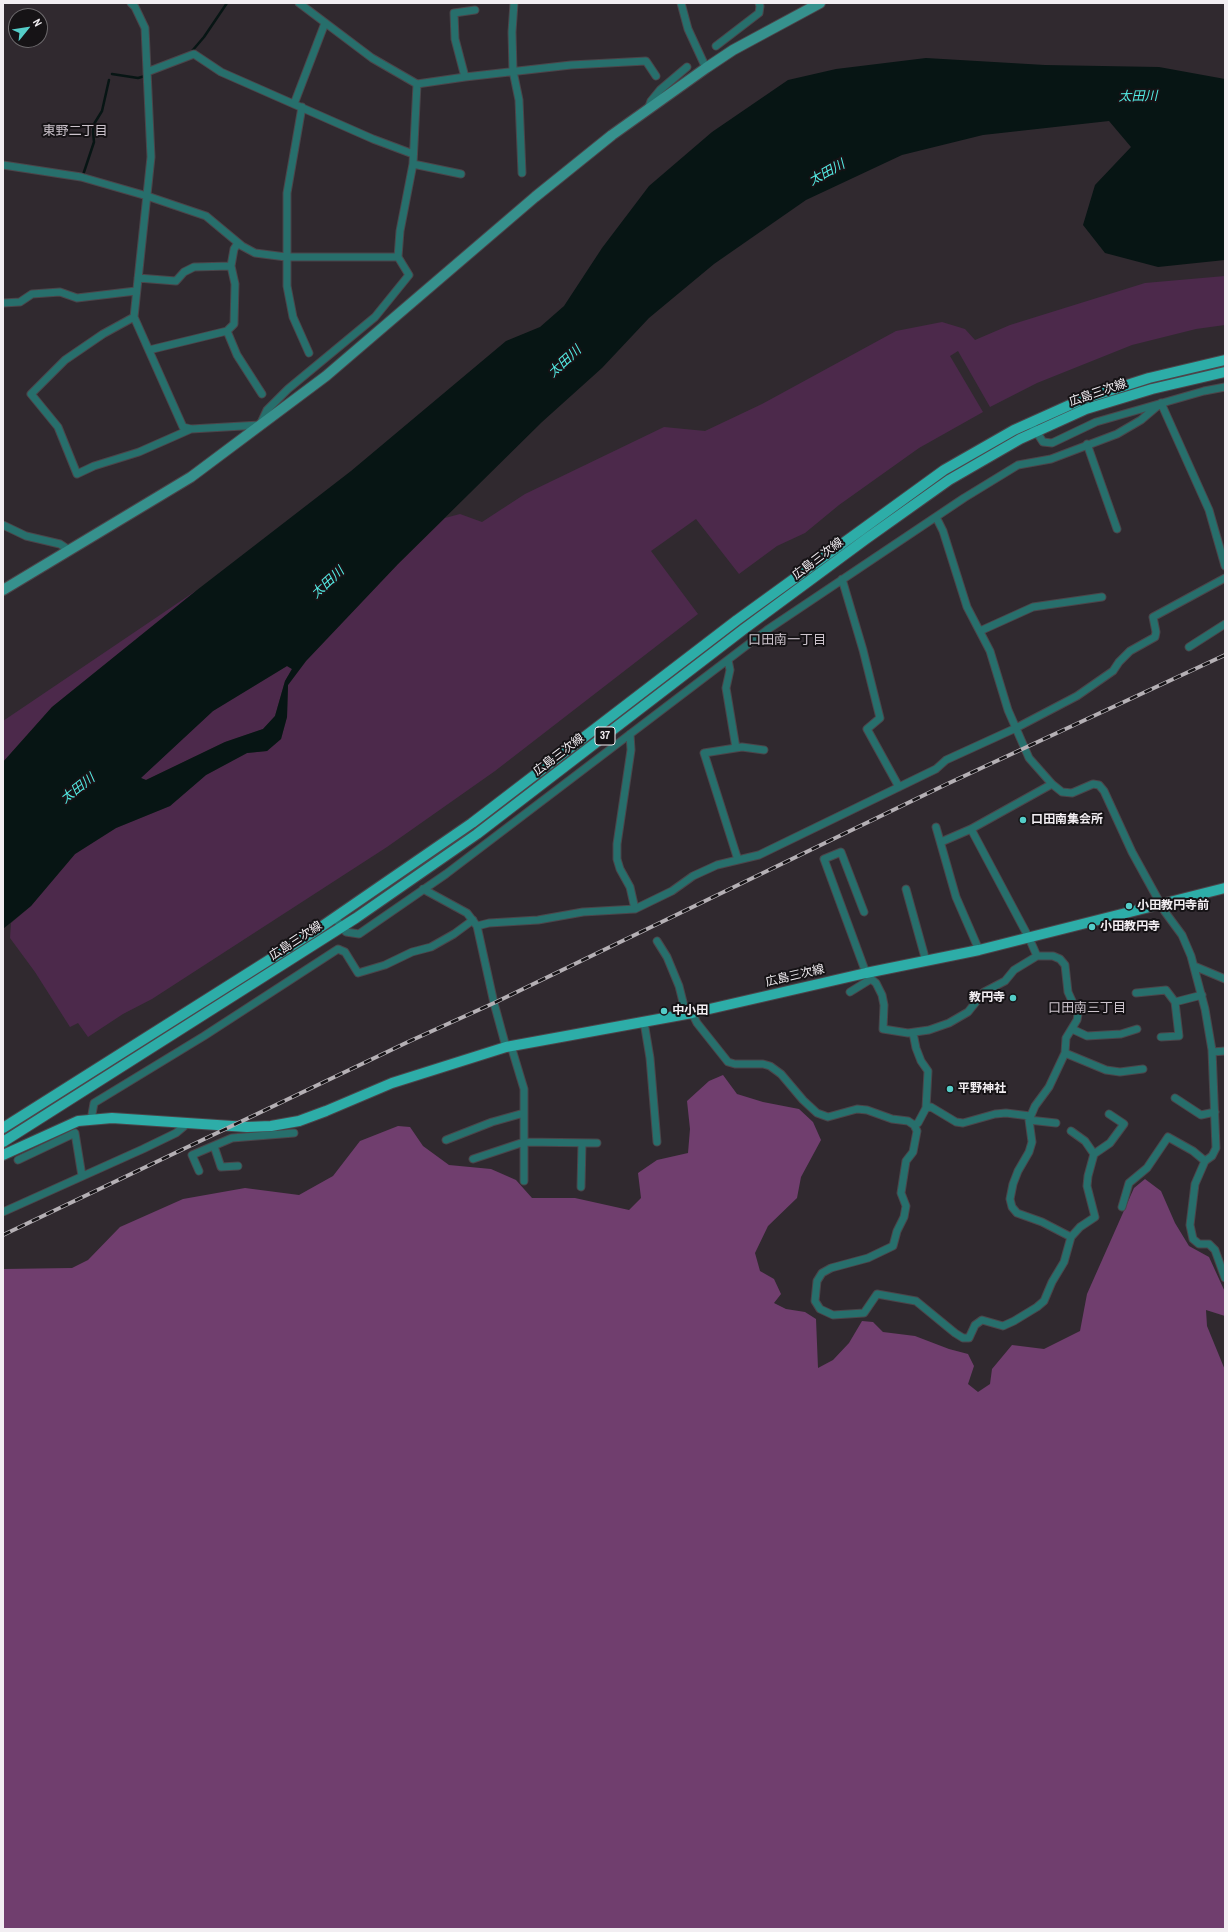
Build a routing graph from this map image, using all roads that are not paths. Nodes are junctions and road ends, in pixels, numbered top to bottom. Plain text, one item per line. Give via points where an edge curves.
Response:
1 (131, 3) edge
2 (299, 3) edge
3 (514, 3) edge
4 (681, 3) edge
5 (759, 3) edge
6 (820, 3) edge
7 (475, 10) dead end
8 (325, 23) junction
9 (744, 30) dead end
10 (732, 35) junction
11 (716, 46) dead end
12 (686, 67) dead end
13 (706, 68) junction
14 (513, 71) junction
15 (147, 72) junction
16 (465, 76) junction
17 (656, 76) dead end
18 (417, 84) junction
19 (294, 104) junction
20 (302, 107) junction
21 (647, 110) junction
22 (413, 154) junction
23 (413, 164) junction
24 (3, 165) edge
25 (522, 173) dead end
26 (461, 174) dead end
27 (147, 196) junction
28 (238, 244) junction
29 (286, 257) junction
30 (398, 257) junction
31 (231, 266) junction
32 (138, 278) junction
33 (136, 291) junction
34 (3, 303) edge
35 (134, 317) junction
36 (228, 330) junction
37 (149, 350) junction
38 (309, 354) dead end
39 (1225, 360) edge
40 (1225, 372) edge
41 (1225, 388) edge
42 (262, 394) dead end
43 (1161, 403) junction
44 (1030, 422) junction
45 (260, 425) junction
46 (191, 429) junction
47 (1035, 431) junction
48 (1087, 444) junction
49 (936, 517) junction
50 (3, 525) edge
51 (1117, 529) dead end
52 (69, 550) junction
53 (1225, 566) edge
54 (1225, 578) edge
55 (842, 579) junction
56 (3, 590) edge
57 (1102, 596) dead end
58 (1225, 624) edge
59 (980, 631) junction
60 (1189, 647) dead end
61 (728, 660) junction
62 (1016, 728) junction
63 (630, 734) junction
64 (736, 748) junction
65 (764, 750) dead end
66 (1052, 784) junction
67 (899, 787) junction
68 (936, 827) dead end
69 (971, 830) junction
70 (941, 842) junction
71 (738, 860) junction
72 (1225, 888) edge
73 (423, 889) junction
74 (906, 889) dead end
75 (1160, 904) junction
76 (635, 909) junction
77 (864, 912) dead end
78 (335, 918) junction
79 (475, 923) junction
80 (341, 927) junction
81 (1029, 938) junction
82 (657, 941) dead end
83 (979, 950) junction
84 (1037, 956) junction
85 (926, 961) junction
86 (1194, 966) junction
87 (869, 975) junction
88 (1225, 979) edge
89 (850, 992) dead end
90 (1136, 993) dead end
91 (1202, 995) junction
92 (1175, 1002) junction
93 (689, 1014) junction
94 (644, 1022) junction
95 (1072, 1029) junction
96 (1137, 1029) dead end
97 (913, 1033) junction
98 (1161, 1037) dead end
99 (508, 1046) junction
100 (1225, 1051) edge
101 (1212, 1052) junction
102 (1065, 1053) junction
103 (1144, 1069) dead end
104 (1175, 1098) dead end
105 (926, 1108) junction
106 (1215, 1112) junction
107 (524, 1113) junction
108 (1109, 1114) dead end
109 (1030, 1118) junction
110 (91, 1120) junction
111 (1056, 1122) dead end
112 (188, 1123) junction
113 (914, 1125) junction
114 (3, 1128) edge
115 (260, 1131) junction
116 (1071, 1131) dead end
117 (294, 1133) dead end
118 (446, 1140) dead end
119 (3, 1142) edge
120 (524, 1142) junction
121 (657, 1142) dead end
122 (582, 1143) junction
123 (597, 1143) dead end
124 (214, 1146) junction
125 (1225, 1147) edge
126 (1216, 1148) junction
127 (1094, 1154) junction
128 (3, 1155) edge
129 (473, 1159) dead end
130 (18, 1160) dead end
131 (1205, 1161) junction
132 (238, 1166) dead end
133 (198, 1171) dead end
134 (82, 1176) junction
135 (524, 1181) dead end
136 (581, 1187) dead end
137 (1122, 1206) dead end
138 (3, 1212) edge
139 (1071, 1237) junction
140 (1225, 1278) edge

1 - 15 street via 145,28
2 - 8 street
3 - 14 street
4 - 13 street via 688,30
5 - 10 street via 759,13
6 - 13 street
7 - 16 street via 454,13 455,39
8 - 18 street via 372,58
8 - 19 street
9 - 10 street
10 - 11 street
12 - 21 street via 660,90 651,100
13 - 21 street
14 - 16 street
14 - 17 street via 646,61
14 - 25 street via 519,100
15 - 19 street via 194,54 221,72
15 - 27 street via 151,157
16 - 18 street
18 - 22 street
19 - 20 street
20 - 22 street
20 - 29 street via 287,192
21 - 45 street via 535,197 326,376
22 - 23 street
23 - 26 street
23 - 30 street via 400,231
24 - 27 street via 82,177
27 - 28 street via 206,216
27 - 32 street
28 - 29 street via 255,254
28 - 31 street via 234,249
29 - 30 street
29 - 38 street via 287,286 293,317
30 - 45 street via 409,275 375,317 288,389 267,410
31 - 32 street via 194,267 184,272 176,281
31 - 36 street via 235,284 234,324
32 - 33 street
33 - 34 street via 77,298 60,292 32,294 20,302
33 - 35 street
35 - 37 street
35 - 46 street via 103,334 66,360 31,394 58,427 77,474 139,452
36 - 37 street
36 - 42 street via 237,355
37 - 46 street via 183,427
39 - 44 main road, 広島三次線 / 37 via 1082,399
40 - 47 main road, 広島三次線 / 37 via 1086,409
41 - 43 street
43 - 47 street via 1096,422 1052,443 1043,442
43 - 48 street via 1141,420 1117,434
43 - 53 street via 1209,510
44 - 47 street
44 - 78 main road, 広島三次線 / 37 via 944,470 737,620 472,823
45 - 46 street
45 - 52 street via 190,477
47 - 80 main road, 広島三次線 / 37 via 949,480 866,539 477,834
48 - 49 street via 1051,459 1018,466
48 - 51 street
49 - 55 street
49 - 59 street via 943,531 967,607
50 - 52 street via 26,536 60,544
52 - 56 street
54 - 62 street via 1153,617 1156,632 1154,637 1130,651 1113,671 1077,696
55 - 61 street
55 - 67 street via 880,718 867,729
57 - 59 street via 1033,608
58 - 60 street
59 - 62 street via 990,651
61 - 63 street
61 - 64 street via 730,670 726,688
62 - 66 street via 1029,758
62 - 67 street via 946,760 936,769
63 - 73 street
63 - 76 street via 631,750 617,859 630,887
64 - 65 street
64 - 71 street via 704,753
66 - 69 street
66 - 75 street via 1062,792 1072,793 1093,784 1099,785
67 - 71 street via 759,855
68 - 70 street
69 - 70 street
69 - 81 street
70 - 83 street via 956,897
71 - 76 street via 717,865 693,876 672,891
72 - 75 main road, 広島三次線
73 - 79 street via 467,913
73 - 80 street via 359,934 346,932
74 - 85 street
75 - 81 main road, 広島三次線
75 - 86 street via 1182,935
76 - 79 street via 583,912 538,920
77 - 87 street via 841,852 824,859
78 - 80 street
78 - 114 main road, 広島三次線 / 37
79 - 99 street via 494,1004
79 - 110 street via 431,947 358,973 345,952 338,949 204,1036 94,1103
80 - 119 main road, 広島三次線 / 37
81 - 83 main road, 広島三次線
81 - 84 street
82 - 93 street via 667,957
83 - 85 main road, 広島三次線
84 - 95 street via 1053,956 1065,965 1068,992 1078,1014
84 - 97 street via 1014,970 1005,981 984,992 968,1012 929,1030
85 - 87 main road, 広島三次線
86 - 88 street
86 - 91 street
87 - 89 street
87 - 93 main road, 広島三次線
87 - 97 street via 882,995 883,1029
90 - 92 street via 1166,990
91 - 92 street
91 - 101 street
92 - 98 street via 1179,1036
93 - 94 main road, 広島三次線
93 - 113 street via 728,1062 770,1066 781,1074 817,1113 828,1117 858,1109 867,1110
94 - 99 main road, 広島三次線
94 - 121 street via 650,1058
95 - 96 street via 1087,1036 1121,1034
95 - 102 street via 1066,1038
97 - 105 street via 921,1061 928,1071
99 - 107 street via 524,1089
99 - 115 main road, 広島三次線 via 392,1083 299,1121
100 - 101 street
101 - 106 street
102 - 103 street via 1106,1070 1120,1072
102 - 109 street
104 - 106 street via 1201,1115
105 - 109 street via 936,1108 963,1124 1006,1113
105 - 113 street
106 - 126 street
107 - 118 street
107 - 120 street
108 - 127 street via 1124,1124 1110,1143
109 - 111 street
109 - 139 street via 1032,1142 1012,1184 1012,1208 1017,1213
110 - 112 main road, 広島三次線 via 112,1118
110 - 128 main road, 広島三次線 via 78,1121
112 - 115 main road, 広島三次線
112 - 134 street via 176,1133
113 - 139 street via 917,1138 913,1152 906,1161 901,1193 906,1206 893,1246 868,1258 822,1273 816,1281 815,1288 815,1301 820,1309 833,1315 864,1313 877,1294 916,1301 955,1333 963,1338 969,1338 974,1325 982,1320 1003,1326 1044,1301 1064,1262
115 - 117 street
115 - 124 street via 232,1138
116 - 127 street via 1085,1141
120 - 122 street
120 - 129 street
120 - 135 street
122 - 123 street
122 - 136 street
124 - 132 street via 221,1167
124 - 133 street via 192,1155
125 - 126 street
126 - 131 street via 1212,1156
127 - 139 street via 1087,1186 1095,1217 1080,1226
130 - 134 street via 75,1133
131 - 137 street via 1168,1137 1147,1168 1128,1184
131 - 140 street via 1195,1184 1190,1225 1193,1239 1199,1244 1209,1244 1215,1250
134 - 138 street

